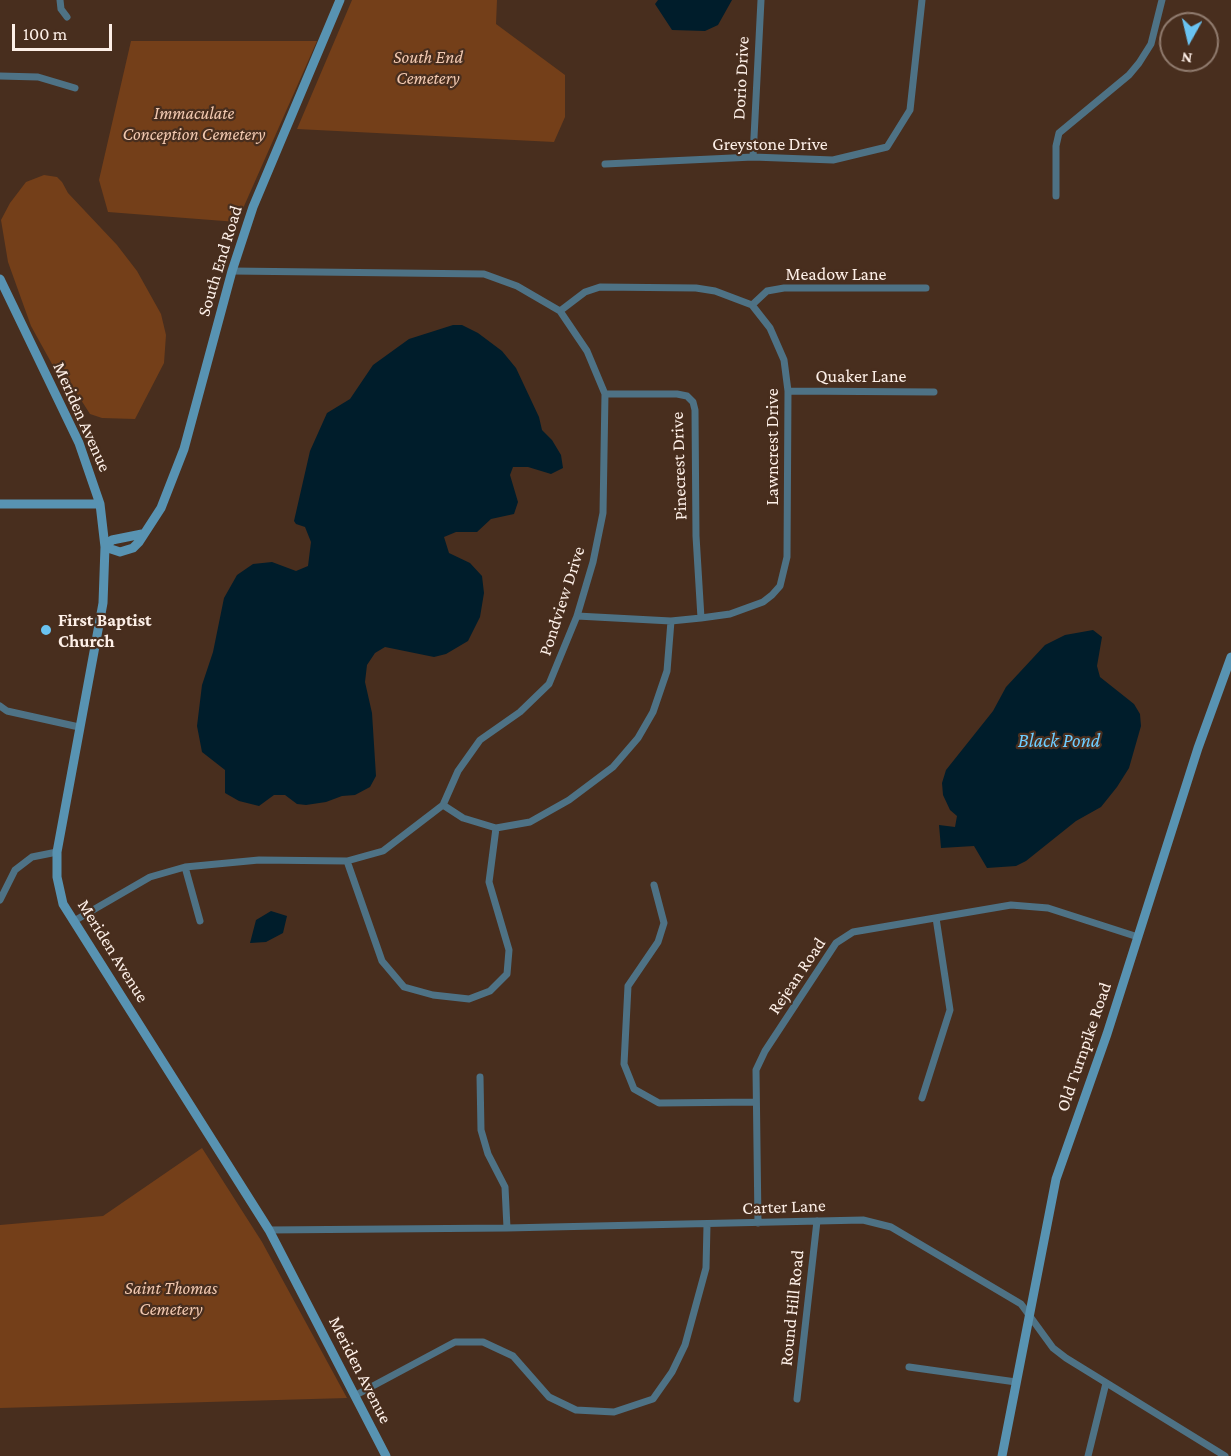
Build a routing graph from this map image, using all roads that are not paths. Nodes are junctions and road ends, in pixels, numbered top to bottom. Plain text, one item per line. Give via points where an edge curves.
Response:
1 (60, 0) edge
2 (340, 0) edge
3 (761, 0) edge
4 (922, 0) edge
5 (1162, 0) edge
6 (67, 17) dead end
7 (0, 76) edge
8 (75, 88) dead end
9 (753, 157) junction
10 (605, 164) dead end
11 (1056, 196) dead end
12 (232, 271) junction
13 (0, 279) edge
14 (926, 288) dead end
15 (752, 305) junction
16 (560, 311) junction
17 (788, 391) junction
18 (934, 392) dead end
19 (605, 394) junction
20 (0, 504) edge
21 (100, 504) junction
22 (105, 547) junction
23 (577, 616) junction
24 (701, 618) junction
25 (670, 621) junction
26 (1231, 657) edge
27 (0, 706) edge
28 (79, 728) junction
29 (442, 805) junction
30 (496, 828) junction
31 (57, 852) junction
32 (347, 861) junction
33 (185, 867) junction
34 (654, 885) dead end
35 (0, 900) edge
36 (936, 918) junction
37 (74, 921) junction
38 (200, 921) dead end
39 (1138, 937) junction
40 (480, 1077) dead end
41 (922, 1098) dead end
42 (756, 1102) junction
43 (817, 1221) junction
44 (758, 1223) junction
45 (707, 1225) junction
46 (507, 1228) junction
47 (269, 1230) junction
48 (1030, 1314) junction
49 (909, 1367) dead end
50 (1016, 1382) junction
51 (1106, 1383) junction
52 (356, 1395) junction
53 (797, 1399) dead end
54 (386, 1456) edge
55 (1002, 1456) edge
56 (1088, 1456) edge
57 (1225, 1456) edge

1 - 6 street
2 - 12 main road, South End Road via 253,207
3 - 9 street, Dorio Drive
4 - 9 street, Greystone Drive via 910,110 887,147 833,160
5 - 11 street via 1151,44 1139,63 1059,133
7 - 8 street via 38,77
9 - 10 street, Greystone Drive
12 - 16 street, Pondview Drive via 484,274 517,286
12 - 22 main road, South End Road via 184,449 161,508 142,534 112,540
13 - 21 main road, Meriden Avenue via 79,443
14 - 15 street, Meadow Lane via 784,288 767,291
15 - 16 street via 696,288 600,287 578,296
15 - 17 street, Lawncrest Drive via 770,328 784,360
16 - 19 street, Pondview Drive via 588,351
17 - 18 street, Quaker Lane
17 - 24 street, Lawncrest Drive via 787,557 780,586 763,602 730,615
19 - 23 street, Pondview Drive via 603,513
19 - 24 street, Pinecrest Drive via 677,394 693,402
20 - 21 main road
21 - 22 main road, Meriden Avenue
22 - 28 main road, Meriden Avenue via 103,603
23 - 25 street, Lawncrest Drive
23 - 29 street, Pondview Drive via 549,684 520,712 480,740 458,771
24 - 25 street, Lawncrest Drive
25 - 30 street via 664,682 638,738 613,767 569,800 530,822
26 - 39 main road, Old Turnpike Road
27 - 28 street
28 - 31 main road, Meriden Avenue
29 - 30 street via 463,818
29 - 32 street, Pondview Drive via 383,851
30 - 32 street via 489,882 509,950 507,974 490,991 469,999 404,987 382,961
31 - 35 street via 32,857 15,870
31 - 37 main road, Meriden Avenue via 61,895
32 - 33 street, Pondview Drive via 259,860
33 - 37 street, Pondview Drive via 150,877
33 - 38 street
34 - 42 street via 664,923 658,942 628,986 624,1064 634,1089 659,1103
36 - 39 street, Rejean Road via 1011,906 1048,908
36 - 41 street via 951,1010
36 - 42 street, Rejean Road via 853,932 836,944 765,1051 756,1070
37 - 47 main road, Meriden Avenue
39 - 48 main road, Old Turnpike Road via 1056,1179
40 - 46 street via 481,1130 505,1187
42 - 44 street, Rejean Road
43 - 44 street, Carter Lane
43 - 48 street, Carter Lane via 863,1220 891,1227 1020,1304
43 - 53 street, Round Hill Road
44 - 45 street, Carter Lane
45 - 46 street, Carter Lane
45 - 52 street via 706,1268 685,1345 653,1399 614,1412 576,1410 549,1397 513,1356 483,1342 455,1342
46 - 47 street, Carter Lane
47 - 52 main road, Meriden Avenue
48 - 50 main road, Old Turnpike Road
48 - 51 street, Carter Lane via 1053,1348
49 - 50 street
50 - 55 main road, Old Turnpike Road
51 - 56 street
51 - 57 street, Carter Lane
52 - 54 main road, Meriden Avenue

